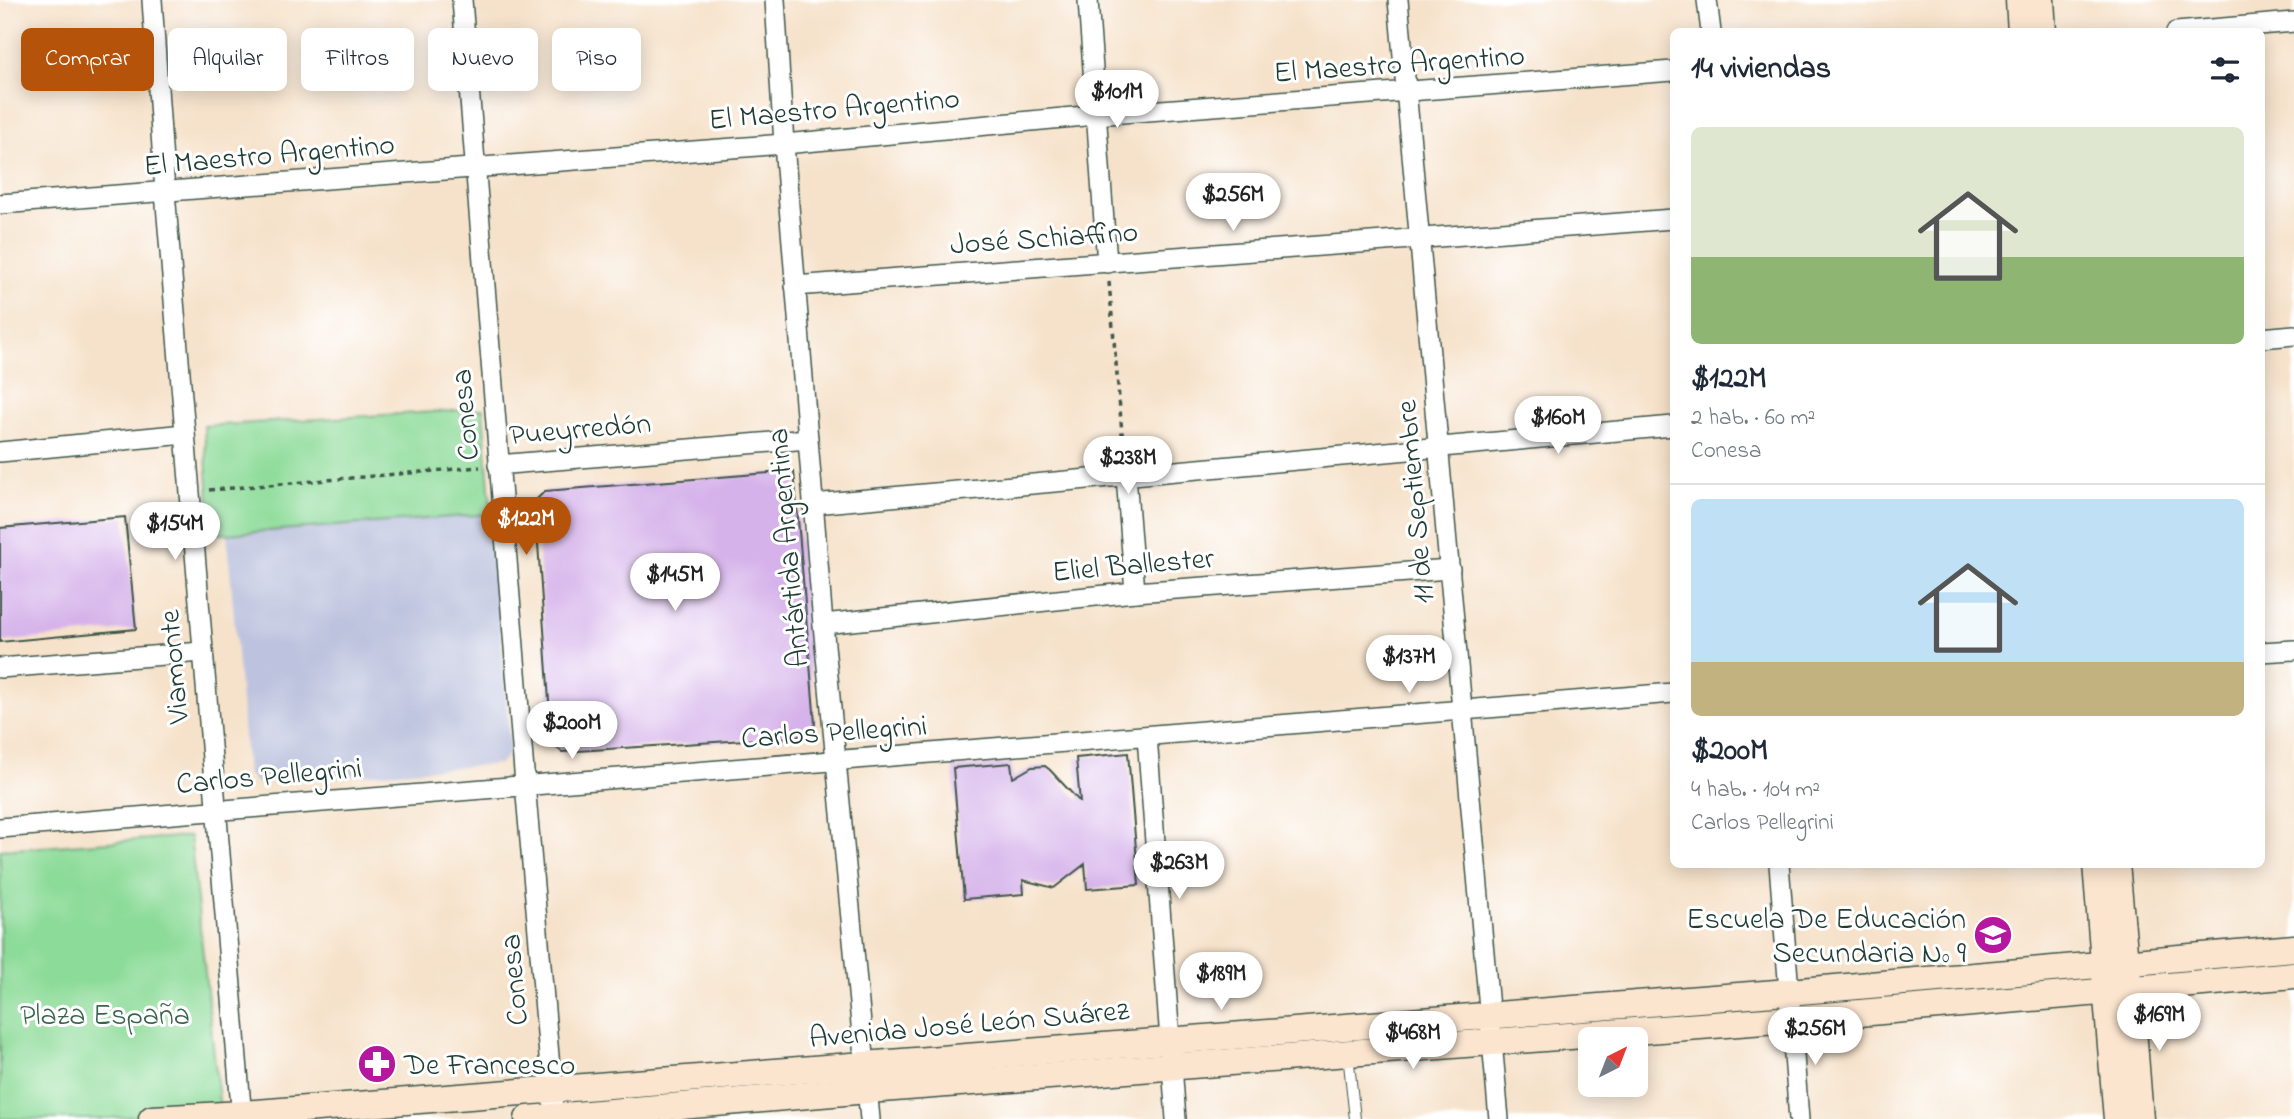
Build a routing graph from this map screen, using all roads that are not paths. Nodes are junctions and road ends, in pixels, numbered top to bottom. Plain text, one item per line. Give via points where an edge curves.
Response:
1 (152, 0) edge
2 (462, 0) edge
3 (775, 0) edge
4 (1088, 0) edge
5 (1398, 0) edge
6 (1707, 0) edge
7 (2019, 0) edge
8 (2041, 0) edge
9 (2294, 22) edge
10 (1710, 28) edge
11 (2021, 28) edge
12 (2043, 28) edge
13 (2231, 28) edge
14 (1670, 71) edge
15 (1406, 92) junction
16 (1095, 115) junction
17 (784, 144) junction
18 (474, 167) junction
19 (165, 192) junction
20 (0, 204) edge
21 (1670, 219) edge
22 (1419, 239) junction
23 (1107, 262) junction
24 (796, 286) junction
25 (2294, 335) edge
26 (2265, 338) edge
27 (1670, 426) edge
28 (184, 434) junction
29 (808, 439) junction
30 (1438, 447) junction
31 (0, 452) edge
32 (498, 465) junction
33 (1125, 476) junction
34 (813, 504) junction
35 (1450, 569) junction
36 (1135, 592) junction
37 (823, 624) junction
38 (2294, 650) edge
39 (202, 652) junction
40 (2265, 652) edge
41 (0, 668) edge
42 (1670, 693) edge
43 (1463, 711) junction
44 (1147, 736) junction
45 (836, 762) junction
46 (525, 784) junction
47 (215, 809) junction
48 (0, 828) edge
49 (1779, 868) edge
50 (2096, 868) edge
51 (2116, 868) edge
52 (2294, 948) edge
53 (2114, 963) junction
54 (2294, 975) edge
55 (2119, 991) junction
56 (1789, 992) junction
57 (1791, 1019) junction
58 (1490, 1028) junction
59 (1169, 1040) junction
60 (1348, 1053) junction
61 (1171, 1068) junction
62 (867, 1078) junction
63 (552, 1088) junction
64 (242, 1116) edge
65 (545, 1118) edge
66 (152, 1119) edge
67 (870, 1119) edge
68 (1175, 1119) edge
69 (1355, 1119) edge
70 (1499, 1119) edge
71 (1799, 1119) edge
72 (2117, 1119) edge
73 (2140, 1119) edge

1 - 19 street, Viamonte
2 - 18 street, Conesa
3 - 17 street, Antártida Argentina
4 - 16 street
5 - 15 street, 11 de Septiembre
6 - 10 street
7 - 11 main road
8 - 12 main road
9 - 13 street
14 - 15 street, El Maestro Argentino
15 - 16 street, El Maestro Argentino
15 - 22 street, 11 de Septiembre
16 - 17 street, El Maestro Argentino
16 - 23 street
17 - 18 street, El Maestro Argentino
17 - 24 street, Antártida Argentina
18 - 19 street, El Maestro Argentino
18 - 32 street, Conesa
19 - 20 street, El Maestro Argentino
19 - 28 street, Viamonte
21 - 22 street, José Schiaffino
22 - 23 street, José Schiaffino
22 - 30 street, 11 de Septiembre
23 - 24 street, José Schiaffino
24 - 29 street, Antártida Argentina
25 - 26 street
27 - 30 street
28 - 31 street
28 - 39 street, Viamonte
29 - 32 street, Pueyrredón
29 - 34 street, Antártida Argentina
30 - 33 street
30 - 35 street, 11 de Septiembre
32 - 46 street, Conesa
33 - 34 street
33 - 36 street
34 - 37 street, Antártida Argentina
35 - 36 street, Eliel Ballester
35 - 43 street, 11 de Septiembre
36 - 37 street, Eliel Ballester
37 - 45 street, Antártida Argentina
38 - 40 street
39 - 41 street
39 - 47 street, Viamonte
42 - 43 street, Carlos Pellegrini
43 - 44 street, Carlos Pellegrini
43 - 58 street, 11 de Septiembre
44 - 45 street, Carlos Pellegrini
44 - 59 street
45 - 46 street, Carlos Pellegrini
45 - 62 street, Antártida Argentina
46 - 47 street, Carlos Pellegrini
46 - 63 street, Conesa
47 - 48 street, Carlos Pellegrini
47 - 64 street, Viamonte
49 - 56 street
50 - 53 main road
51 - 53 main road
52 - 53 main road, Avenida José León Suárez
53 - 55 main road
53 - 56 main road, Avenida José León Suárez
54 - 55 main road, Avenida José León Suárez
55 - 57 main road, Avenida José León Suárez
55 - 72 main road
55 - 73 main road
56 - 57 street
56 - 58 main road, Avenida José León Suárez
57 - 58 main road, Avenida José León Suárez
57 - 71 street
58 - 59 main road, Avenida José León Suárez
58 - 60 main road, Avenida José León Suárez
58 - 70 street, 11 de Septiembre
59 - 61 street
59 - 62 main road, Avenida José León Suárez
60 - 61 main road, Avenida José León Suárez
60 - 69 lane
61 - 62 main road, Avenida José León Suárez
61 - 68 street
62 - 63 main road, Avenida José León Suárez
62 - 65 main road, Avenida José León Suárez
62 - 67 street, Antártida Argentina
63 - 64 main road, Avenida José León Suárez
63 - 65 street, Conesa
64 - 66 main road, Avenida José León Suárez

